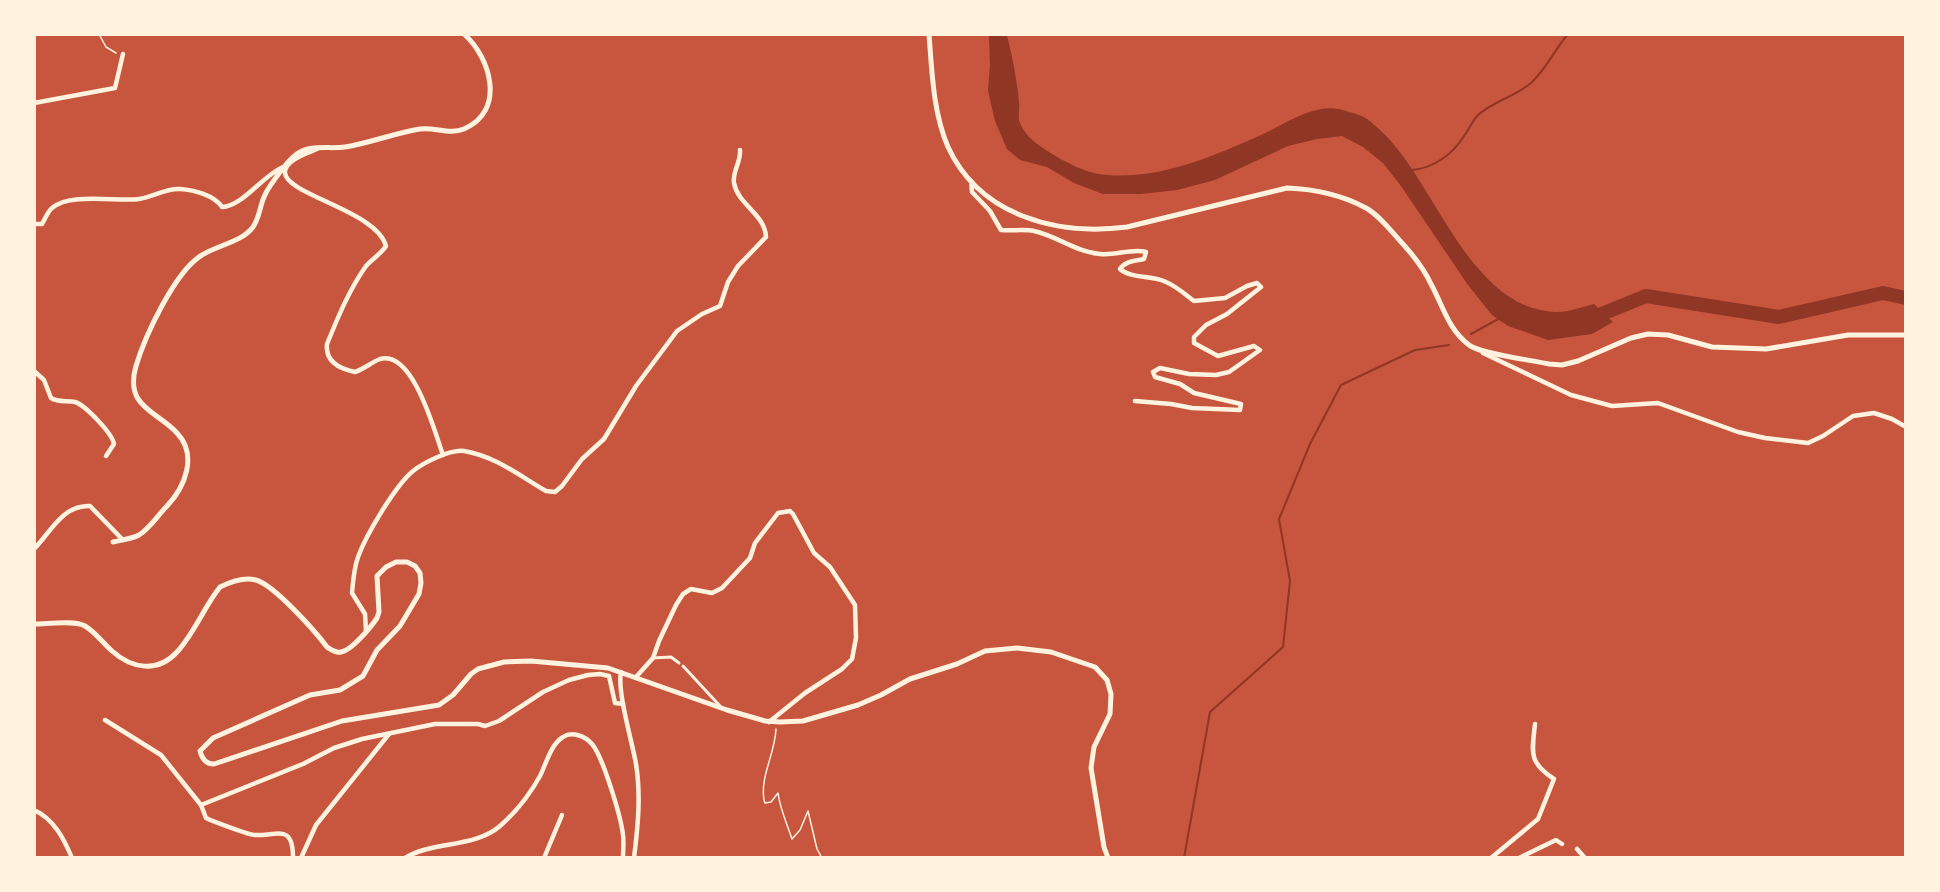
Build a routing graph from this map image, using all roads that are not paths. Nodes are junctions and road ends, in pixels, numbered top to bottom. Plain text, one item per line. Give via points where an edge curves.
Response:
1 (464, 34) edge
2 (929, 34) edge
3 (123, 54) road end
4 (34, 103) edge
5 (320, 149) junction
6 (740, 150) dead end
7 (284, 166) junction
8 (971, 181) junction
9 (34, 224) edge
10 (1905, 335) edge
11 (1471, 347) junction
12 (34, 371) edge
13 (1135, 401) dead end
14 (1905, 427) edge
15 (443, 455) junction
16 (105, 456) dead end
17 (123, 540) junction
18 (113, 542) dead end
19 (34, 549) edge
20 (34, 624) edge
21 (366, 631) junction
22 (652, 658) junction
23 (679, 663) dead end
24 (683, 666) dead end
25 (621, 672) junction
26 (636, 677) junction
27 (623, 704) junction
28 (722, 708) junction
29 (105, 720) dead end
30 (772, 722) junction
31 (1535, 724) dead end
32 (389, 734) junction
33 (1554, 779) junction
34 (1562, 783) dead end
35 (201, 805) junction
36 (34, 810) edge
37 (562, 815) dead end
38 (1562, 844) dead end
39 (1577, 849) dead end
40 (72, 858) edge
41 (293, 858) edge
42 (301, 858) edge
43 (405, 858) edge
44 (544, 858) edge
45 (623, 858) edge
46 (634, 858) edge
47 (1108, 858) edge
48 (1491, 858) edge
49 (1519, 858) edge
50 (1585, 858) edge

1 - 5 street via 480,52 491,82 488,103 471,126 455,131 421,129
2 - 8 street via 938,113 948,147
3 - 4 street via 115,88
5 - 7 street via 300,152
5 - 15 street via 289,164 285,176 303,190 351,212 384,238 386,246 353,286 326,351 343,370 355,372 380,359 404,367 423,399
6 - 15 street via 734,184 762,221 766,237 738,266 720,306 677,332 636,386 604,439 559,489 546,491 477,454 462,451
7 - 9 street via 229,207 178,189 138,199 66,202 52,207 42,224
7 - 17 street via 265,194 255,226 247,234 200,256 186,269 150,331 136,368 134,386 144,408 177,432 184,442 188,462 185,480 172,501 138,536
8 - 11 street via 998,204 1020,215 1055,226 1094,230 1127,227 1287,188 1334,195 1367,209 1387,226 1414,256 1446,319
8 - 13 street via 972,192 1001,230 1031,230 1100,254 1146,252 1144,259 1120,269 1168,282 1194,301 1225,298 1257,283 1261,287 1194,337 1194,343 1218,356 1254,345 1260,350 1255,355 1229,372 1216,375 1160,368 1153,372 1155,377 1180,384 1194,393 1241,404 1240,410
10 - 11 street via 1848,335 1766,349 1712,347 1668,335 1648,334 1562,365
11 - 14 street via 1571,395 1612,406 1658,403 1765,438 1808,443 1853,416 1874,413
12 - 16 street via 44,380 51,398 78,404 109,433 114,444
15 - 21 street via 413,471 363,544 352,593 365,614
17 - 18 street
17 - 19 street via 90,506 79,506 67,511
20 - 21 street via 84,625 127,662 155,666 177,652 220,587 256,580 271,588 334,652 344,652
21 - 25 street via 379,612 380,572 396,562 415,566 420,573 419,594 400,626 376,650 363,676 340,690 310,695 213,738 200,751 202,757 208,764 214,764 342,721 439,705 471,674 490,665 531,661
22 - 23 street via 671,657
22 - 26 street
22 - 30 street via 683,594 691,589 712,593 722,588 750,558 755,543 778,513 790,511 814,553 830,567 855,605 856,638 852,659
24 - 28 street
25 - 26 street
25 - 27 street
26 - 28 street
27 - 32 street via 615,703 609,676 588,675 543,692 485,726 435,724
27 - 46 street via 636,767 639,808
28 - 30 street
29 - 35 street via 161,754
30 - 47 street via 803,721 858,705 910,679 985,651 1017,648 1052,652 1095,667 1107,680 1111,694 1110,714 1094,747 1091,768
31 - 33 street via 1533,759 1545,775
32 - 35 street via 334,748
32 - 42 street via 316,825
33 - 34 street
33 - 48 street via 1538,819
35 - 41 street via 206,818 254,836 279,832 288,837 293,845
36 - 40 street via 63,836
37 - 44 street
38 - 49 street via 1556,840
39 - 50 street
43 - 45 street via 499,827 525,798 556,743 570,734 586,739 599,757 623,834

